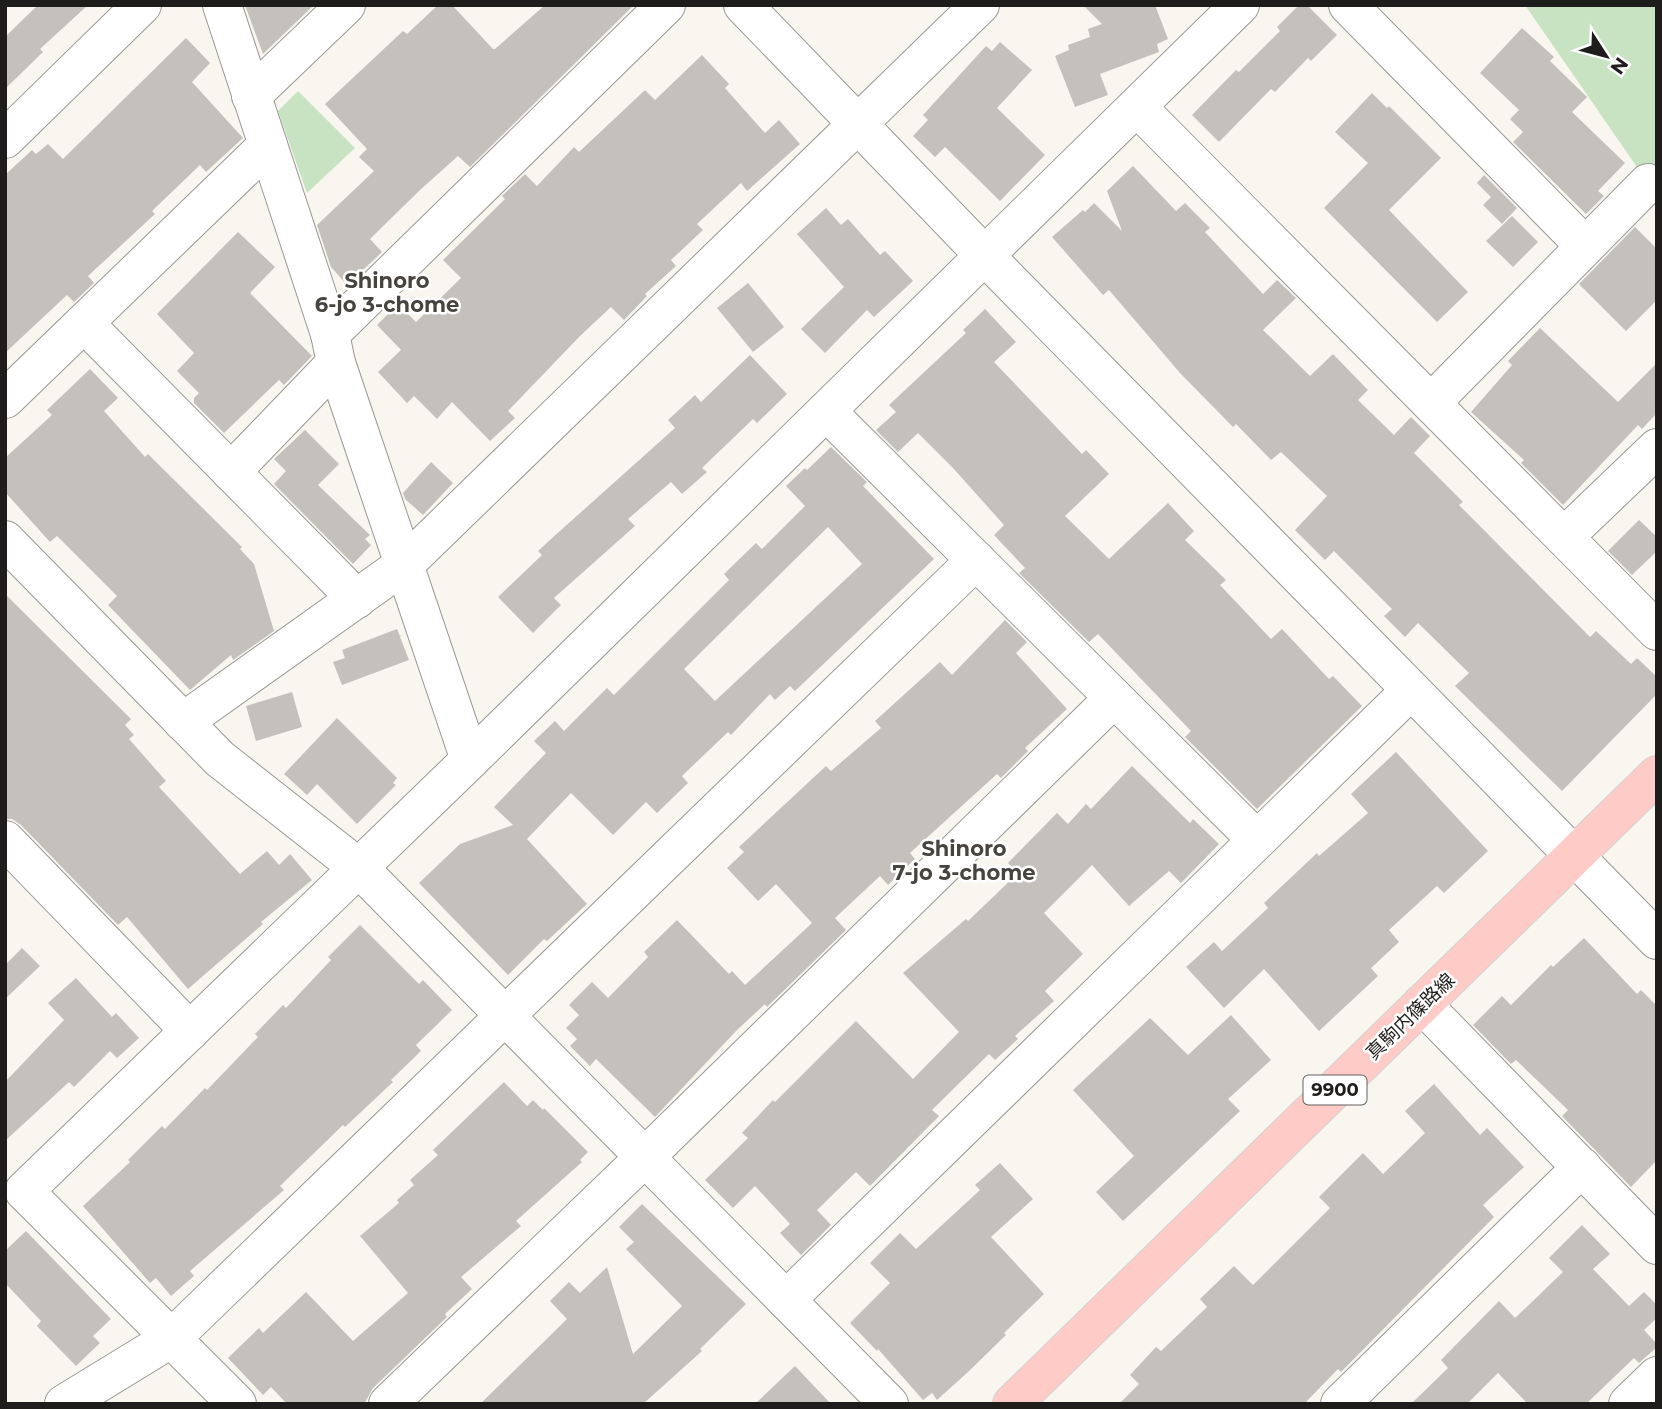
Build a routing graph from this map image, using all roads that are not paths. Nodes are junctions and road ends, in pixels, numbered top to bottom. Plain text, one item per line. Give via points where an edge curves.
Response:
1 (142, 5) edge
2 (222, 5) edge
3 (346, 5) edge
4 (666, 5) edge
5 (743, 5) edge
6 (980, 5) edge
7 (1240, 5) edge
8 (1348, 5) edge
9 (251, 96) junction
10 (1137, 107) junction
11 (858, 124) junction
12 (5, 139) edge
13 (268, 145) junction
14 (1654, 184) edge
15 (1585, 246) junction
16 (985, 256) junction
17 (84, 323) junction
18 (333, 348) junction
19 (5, 399) edge
20 (1431, 403) junction
21 (826, 411) junction
22 (1657, 448) edge
23 (231, 472) junction
24 (1564, 537) junction
25 (5, 540) edge
26 (976, 560) junction
27 (405, 564) junction
28 (357, 599) junction
29 (1657, 631) edge
30 (1411, 690) junction
31 (1114, 698) junction
32 (183, 722) junction
33 (470, 760) junction
34 (1657, 775) edge
35 (5, 840) edge
36 (1257, 840) junction
37 (1574, 856) junction
38 (359, 868) junction
39 (1657, 940) edge
40 (1422, 1004) junction
41 (504, 1015) junction
42 (191, 1031) junction
43 (645, 1157) junction
44 (1582, 1167) junction
45 (1657, 1245) edge
46 (786, 1300) junction
47 (173, 1338) junction
48 (1657, 1376) edge
49 (64, 1404) edge
50 (237, 1404) edge
51 (388, 1404) edge
52 (889, 1404) edge
53 (1012, 1404) edge
54 (1340, 1404) edge
55 (1628, 1404) edge

1 - 12 street
2 - 9 street
3 - 9 street
4 - 18 street
5 - 11 street
6 - 11 street
7 - 10 street
8 - 15 street
9 - 13 street
10 - 16 street
10 - 20 street
11 - 16 street
11 - 27 street
13 - 17 street
13 - 18 street
14 - 15 street
15 - 20 street
16 - 21 street
16 - 30 street
17 - 19 street
17 - 23 street
18 - 23 street
18 - 27 street
20 - 24 street
21 - 26 street
21 - 33 street
22 - 24 street
23 - 28 street
24 - 29 street
25 - 32 street
26 - 31 street
26 - 41 street
27 - 28 street
27 - 33 street
28 - 32 street
30 - 36 street
30 - 37 street
31 - 36 street
31 - 43 street
32 - 38 street via 220,759
33 - 38 street
34 - 37 main road, 真駒内篠路線 / 9900
35 - 42 street
36 - 46 street
37 - 39 street
37 - 40 main road, 真駒内篠路線 / 9900
38 - 41 street
38 - 42 street
40 - 44 street
40 - 53 main road, 真駒内篠路線 / 9900
41 - 43 street
41 - 47 street
42 - 47 street via 24,1191
43 - 46 street
43 - 51 street
44 - 45 street
44 - 54 street
46 - 52 street
47 - 49 street
47 - 50 street
48 - 55 street

